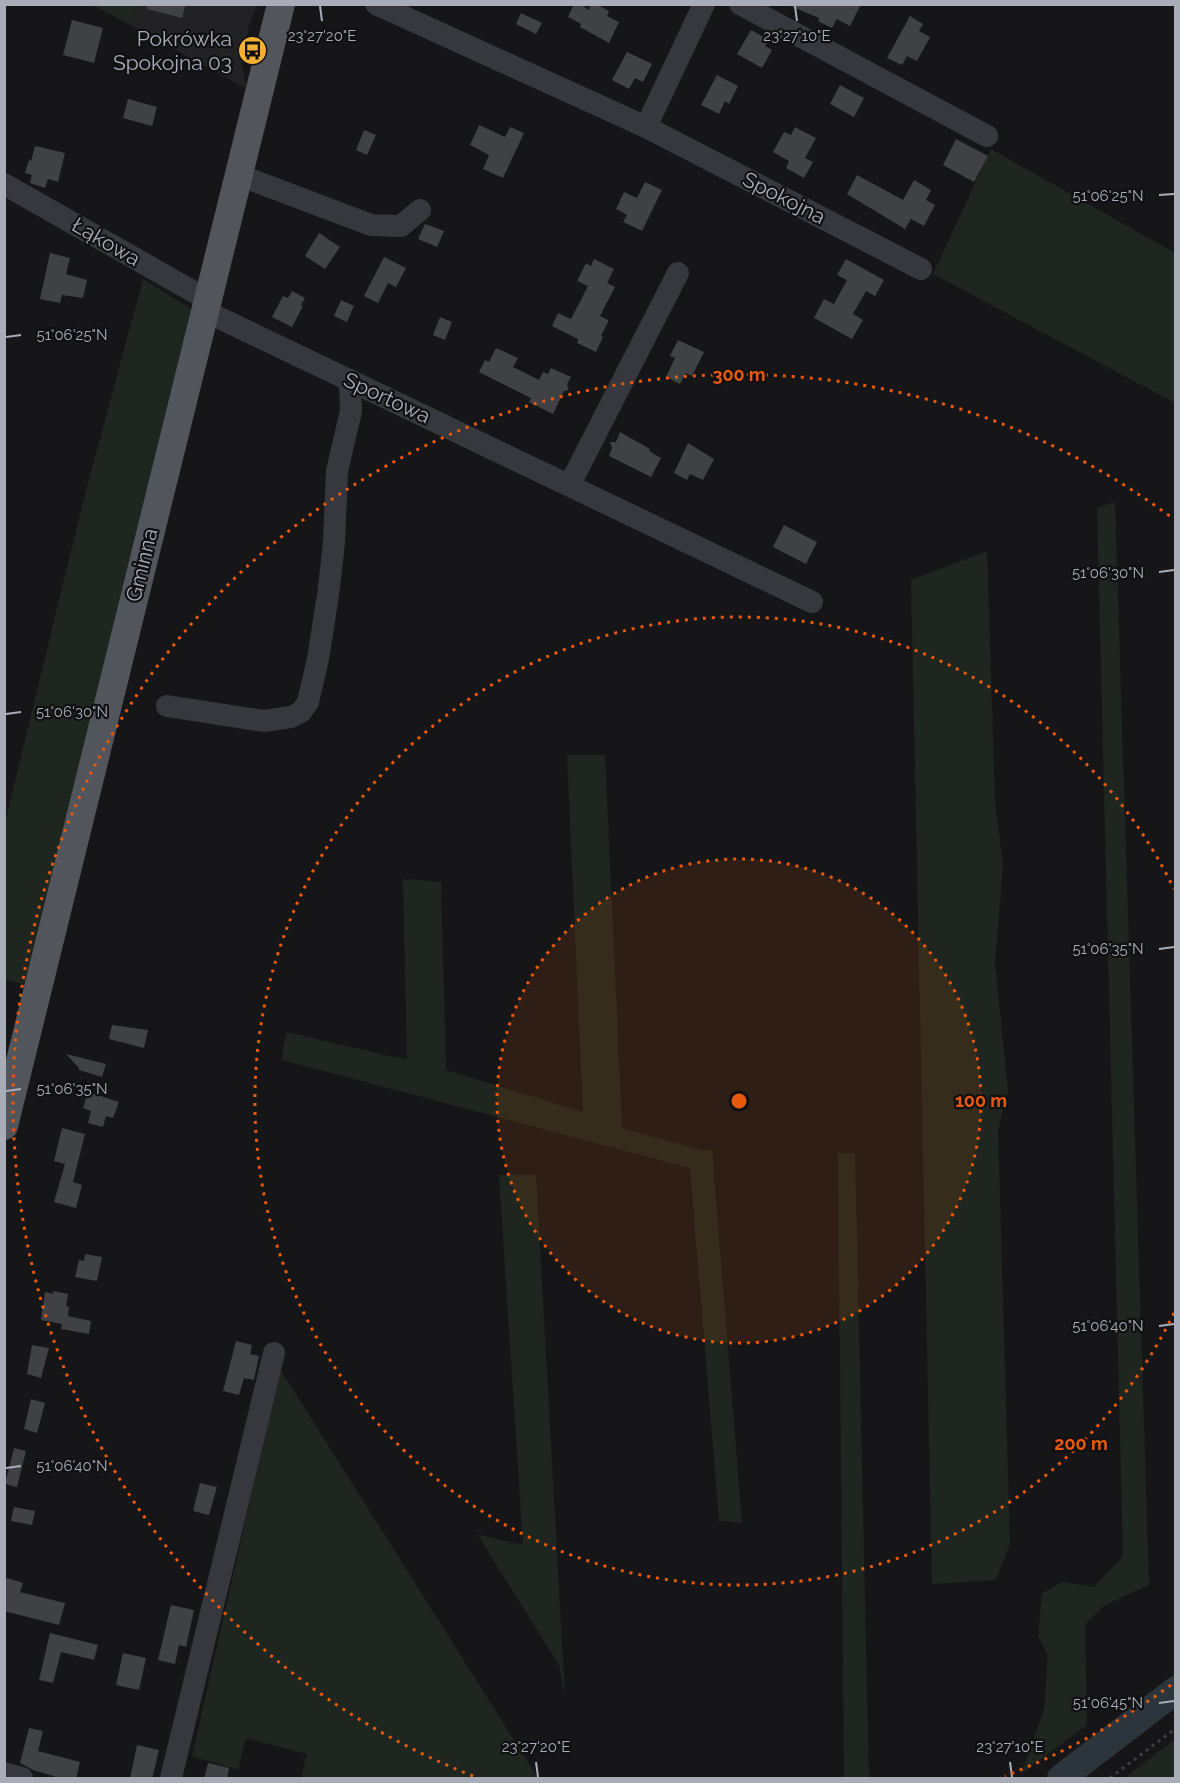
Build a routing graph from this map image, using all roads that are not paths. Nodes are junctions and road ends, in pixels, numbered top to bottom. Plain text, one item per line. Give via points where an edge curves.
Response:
1 (281, 4) edge
2 (376, 4) edge
3 (704, 4) edge
4 (740, 4) edge
5 (646, 127) junction
6 (987, 136) dead end
7 (239, 175) junction
8 (4, 184) edge
9 (420, 210) dead end
10 (921, 269) dead end
11 (678, 273) dead end
12 (206, 305) junction
13 (350, 380) junction
14 (570, 484) junction
15 (812, 602) dead end
16 (166, 706) dead end
17 (4, 1126) edge
18 (274, 1353) dead end
19 (4, 1773) edge
20 (22, 1779) edge
21 (171, 1779) edge

1 - 7 main road, Gminna
2 - 5 street, Spokojna
3 - 5 street
4 - 6 street
5 - 10 street, Spokojna
7 - 9 street via 371,225 401,226
7 - 12 main road, Gminna
8 - 12 street, Łąkowa
11 - 14 street
12 - 13 street, Sportowa
12 - 17 main road, Gminna
13 - 14 street, Sportowa
13 - 16 street via 351,411 337,471 328,595 308,702 291,717 264,721
14 - 15 street, Sportowa
18 - 21 street
19 - 20 street

